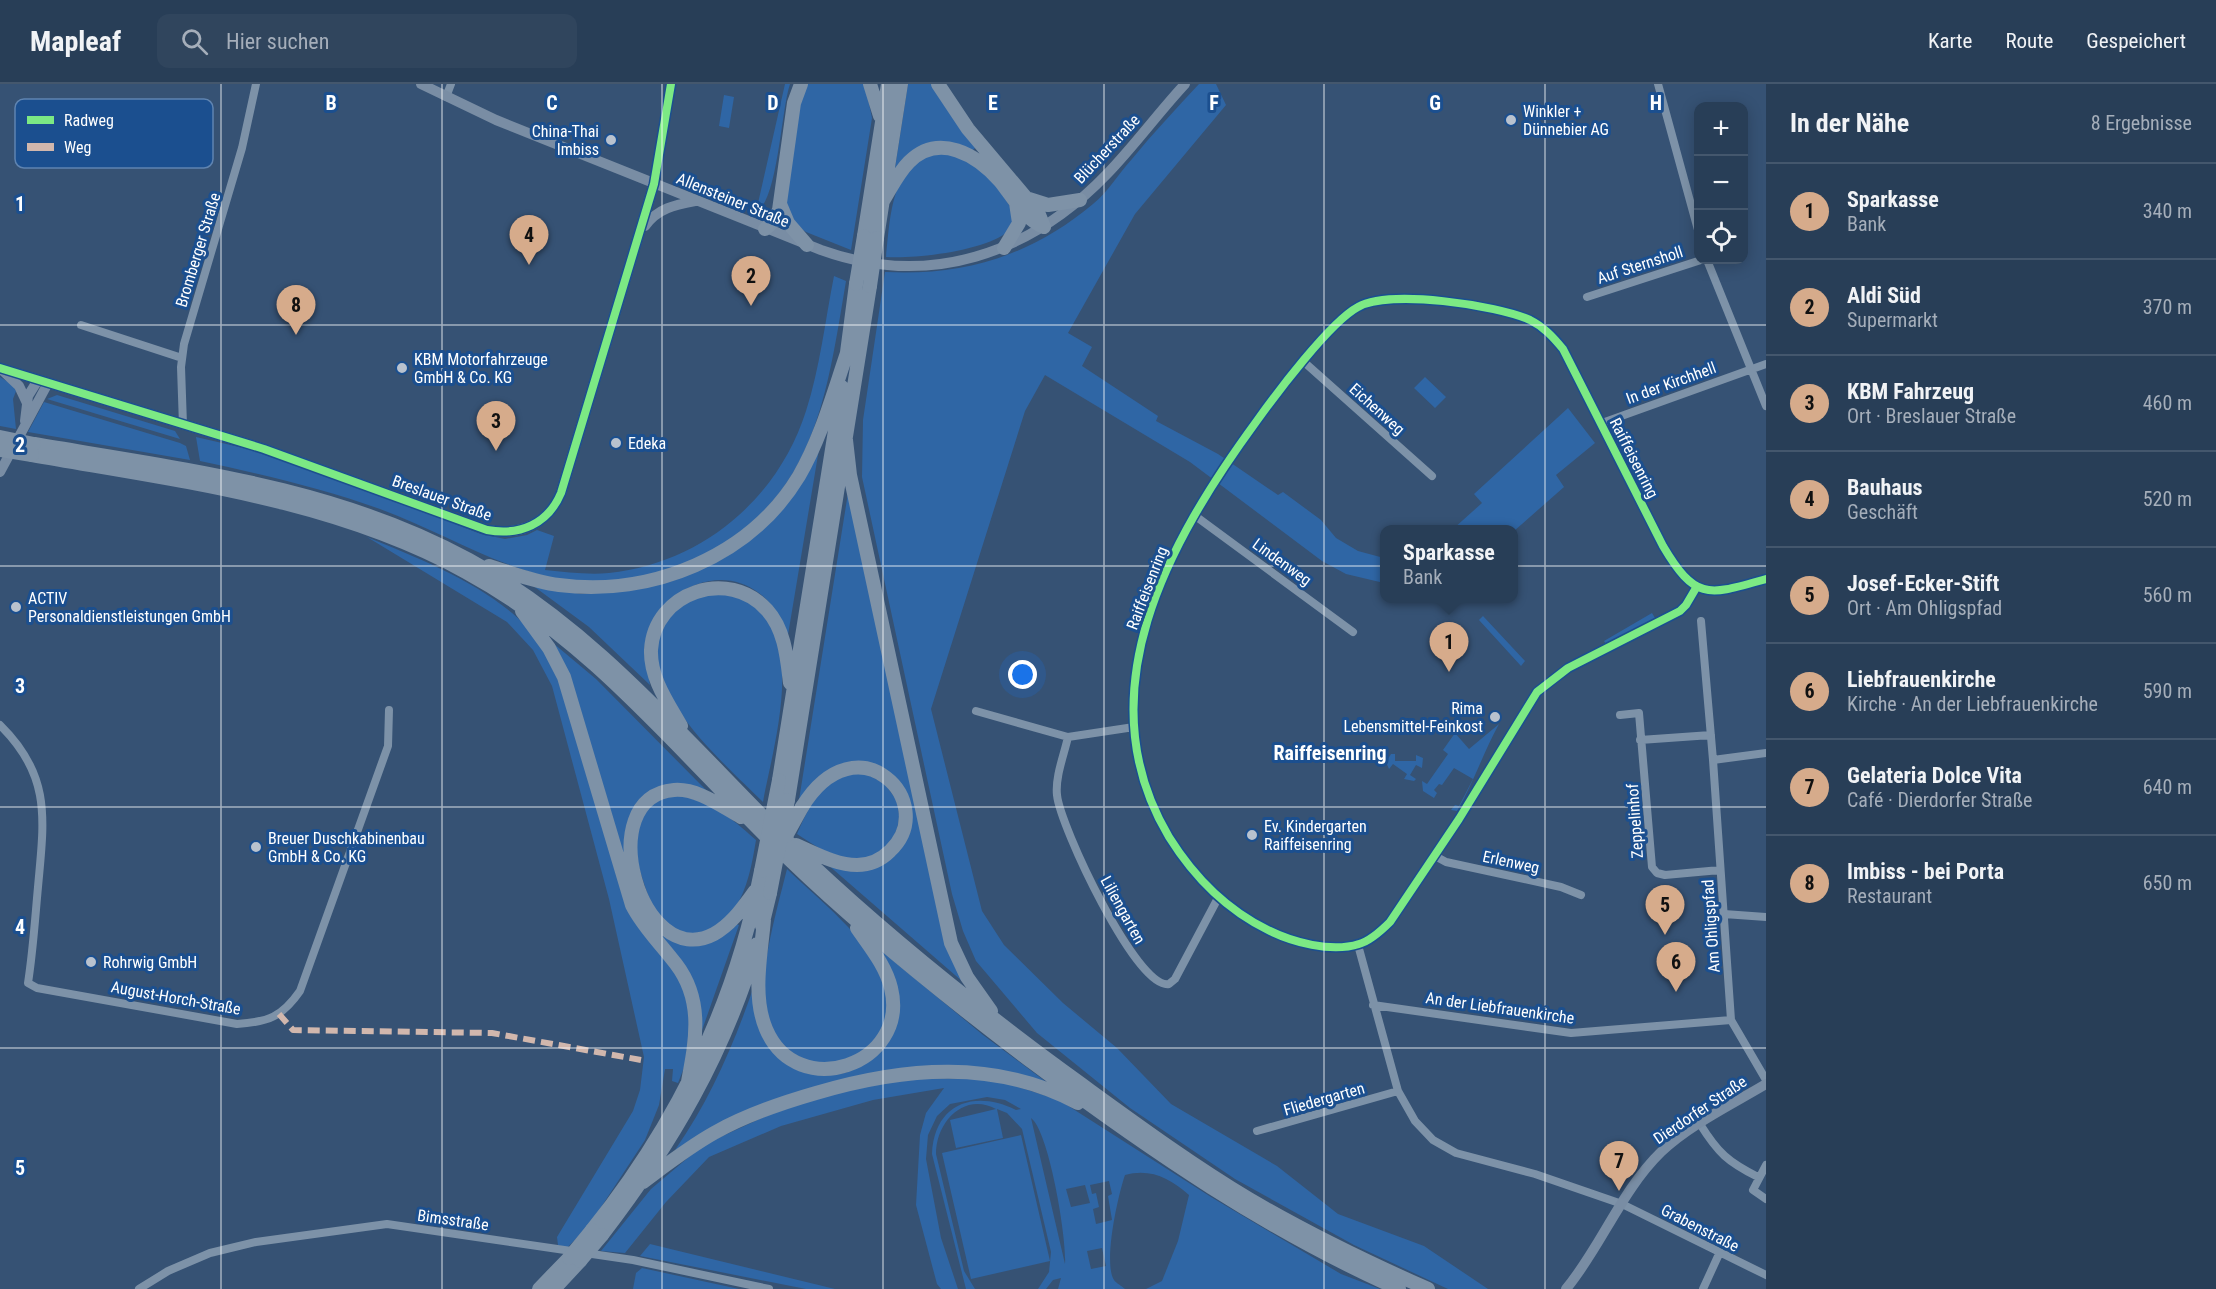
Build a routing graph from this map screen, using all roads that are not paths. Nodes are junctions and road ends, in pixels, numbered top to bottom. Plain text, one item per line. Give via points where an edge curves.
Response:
1 (256, 84) edge
2 (421, 84) edge
3 (451, 84) edge
4 (671, 84) edge
5 (794, 84) edge
6 (801, 84) edge
7 (870, 84) edge
8 (888, 84) edge
9 (901, 84) edge
10 (938, 84) edge
11 (1185, 84) edge
12 (1658, 84) edge
13 (446, 97) junction
14 (881, 124) junction
15 (654, 184) junction
16 (1022, 200) junction
17 (1080, 200) junction
18 (696, 201) junction
19 (883, 201) junction
20 (780, 204) junction
21 (1694, 215) edge
22 (1044, 226) junction
23 (765, 229) junction
24 (641, 231) junction
25 (870, 237) junction
26 (807, 245) junction
27 (1004, 248) junction
28 (1694, 262) edge
29 (1709, 264) edge
30 (863, 285) junction
31 (1587, 297) dead end
32 (81, 325) dead end
33 (847, 353) junction
34 (182, 358) junction
35 (1304, 362) junction
36 (1766, 364) edge
37 (0, 369) edge
38 (1749, 369) junction
39 (43, 382) junction
40 (27, 403) junction
41 (1766, 406) edge
42 (1602, 423) junction
43 (24, 424) junction
44 (183, 425) junction
45 (0, 437) edge
46 (846, 440) junction
47 (0, 450) edge
48 (33, 450) junction
49 (0, 472) edge
50 (1432, 476) dead end
51 (213, 481) junction
52 (1194, 515) junction
53 (468, 560) junction
54 (1766, 579) edge
55 (1696, 588) junction
56 (515, 602) junction
57 (1701, 621) dead end
58 (1353, 632) dead end
59 (792, 696) junction
60 (389, 710) dead end
61 (976, 711) dead end
62 (1620, 714) dead end
63 (0, 725) edge
64 (1134, 727) junction
65 (1711, 735) junction
66 (1068, 737) junction
67 (1640, 740) junction
68 (690, 741) junction
69 (1766, 753) edge
70 (1713, 760) junction
71 (753, 823) junction
72 (784, 844) junction
73 (1435, 856) junction
74 (1720, 870) junction
75 (764, 890) junction
76 (1581, 895) dead end
77 (1218, 898) junction
78 (846, 911) junction
79 (1724, 914) junction
80 (1766, 917) edge
81 (764, 920) junction
82 (1358, 945) junction
83 (1373, 1005) junction
84 (1731, 1020) junction
85 (1004, 1027) junction
86 (1766, 1082) edge
87 (687, 1088) junction
88 (1398, 1091) junction
89 (1117, 1124) junction
90 (1700, 1124) junction
91 (1257, 1131) dead end
92 (1766, 1165) edge
93 (1758, 1177) junction
94 (643, 1182) junction
95 (1228, 1193) junction
96 (1766, 1199) edge
97 (1247, 1204) junction
98 (1622, 1204) junction
99 (597, 1232) junction
100 (1719, 1254) junction
101 (575, 1259) junction
102 (1766, 1275) edge
103 (1570, 1286) edge
104 (139, 1289) edge
105 (539, 1289) edge
106 (554, 1289) edge
107 (769, 1289) edge
108 (1400, 1289) edge
109 (1428, 1289) edge
110 (1703, 1289) edge

1 - 34 street, Bromberger Straße via 246,133
2 - 13 street, Allensteiner Straße
3 - 13 street
4 - 15 street, Breslauer Straße
5 - 23 highway
6 - 20 highway via 794,103
7 - 14 highway
8 - 14 highway
9 - 19 highway
10 - 16 highway
11 - 17 street, Blücherstraße
12 - 21 street
13 - 15 street, Allensteiner Straße
14 - 25 highway
15 - 18 street, Allensteiner Straße
15 - 24 street, Breslauer Straße
16 - 17 highway via 1048,205
16 - 19 highway via 982,163 966,153 940,148 911,160
16 - 22 highway via 1032,221
16 - 27 highway via 1019,223
17 - 22 street, Blücherstraße
18 - 23 street, Allensteiner Straße
18 - 24 street via 660,211
19 - 25 highway
20 - 23 highway via 774,221
20 - 26 highway via 788,223
22 - 27 street, Allensteiner Straße
23 - 26 street, Allensteiner Straße
24 - 44 street, Breslauer Straße via 561,493 546,516 524,530 487,530 326,471
25 - 30 highway, bridge
26 - 27 street, Allensteiner Straße via 856,261 904,266 954,262
28 - 31 street, Auf Sternsholl
29 - 38 street
30 - 33 highway
30 - 46 highway
32 - 34 street
33 - 53 highway via 814,447 793,484 762,521 711,558 654,580 598,587 542,582
33 - 59 highway
34 - 44 street, Bromberger Straße
35 - 42 street, Raiffeisenring via 1349,313 1378,300 1485,308 1529,320 1549,332 1563,349
35 - 50 street, Eichenweg
35 - 52 street, Raiffeisenring via 1250,429
36 - 38 street, In der Kirchhell
37 - 39 street, Breslauer Straße
37 - 40 street via 19,386
38 - 41 street
38 - 42 street, In der Kirchhell
39 - 40 street
39 - 43 street
39 - 44 street, Breslauer Straße
40 - 43 street
42 - 55 street, Raiffeisenring via 1663,546
43 - 49 street
45 - 48 highway, bridge
46 - 72 highway, bridge
46 - 85 highway via 852,484 951,943 967,977
47 - 48 highway, bridge
48 - 51 highway
51 - 53 highway via 297,494 360,512
51 - 56 highway via 376,531 464,571
52 - 58 street, Lindenweg
52 - 64 street, Raiffeisenring via 1169,564 1143,634 1134,683
53 - 68 highway via 570,627
54 - 55 street, Raiffeisenring via 1722,591
55 - 73 street via 1680,610 1568,668 1537,692
56 - 71 highway via 564,637 615,682
56 - 87 highway via 549,648 564,677 632,905 685,976 691,990 697,1023
57 - 65 street, Am Ohligspfad
59 - 68 highway via 783,640 761,604 726,588 690,594 667,612 656,629 651,651 658,683
59 - 75 highway, bridge via 761,871
60 - 63 street, August-Horch-Straße via 388,746 300,991 279,1014 262,1022 237,1024 37,988 28,983 43,803 27,760
61 - 66 street
62 - 67 street, Zeppelinhof via 1639,713
64 - 66 street
64 - 77 street, Raiffeisenring via 1155,811 1177,849
65 - 67 street
65 - 70 street, Am Ohligspfad
66 - 77 street, Liliengarten via 1057,784 1059,805 1079,856 1116,929 1140,964 1160,983 1169,984 1175,979
67 - 74 street, Zeppelinhof via 1652,867 1665,874
68 - 72 highway
69 - 70 street
70 - 74 street, Am Ohligspfad
71 - 75 highway via 696,794 667,791 650,799 638,812 630,848 645,904 660,926 677,937 697,939 715,933
71 - 78 highway
72 - 72 highway, bridge via 802,807 825,778 840,770 860,767 882,774 902,798 904,829 894,848 877,861 845,864
72 - 75 highway, bridge
72 - 85 highway
73 - 76 street, Erlenweg
73 - 82 street via 1390,922
74 - 79 street, Am Ohligspfad
75 - 81 highway
75 - 87 highway via 708,1044
77 - 82 street, Raiffeisenring via 1246,919 1288,938 1326,946
78 - 81 highway via 885,972 892,989 893,1007 886,1032 875,1048 860,1061 833,1069 796,1062 775,1045 766,1029 759,986
78 - 89 highway via 941,992
79 - 80 street
79 - 84 street, Am Ohligspfad
81 - 94 highway via 735,1010 709,1071
82 - 83 street, Grabenstraße
83 - 84 street, An der Liebfrauenkirche via 1571,1034
83 - 88 street, Grabenstraße
84 - 86 street, Am Ohligspfad
85 - 95 highway
86 - 90 street, Dierdorfer Straße
87 - 99 highway
88 - 91 street, Fliedergarten
88 - 98 street, Grabenstraße via 1407,1111 1424,1132 1456,1153 1535,1174
89 - 94 highway via 1056,1093 1021,1081 959,1071 918,1071 836,1087 743,1118 694,1145
89 - 95 highway
90 - 93 street via 1724,1158
90 - 98 street, Dierdorfer Straße via 1662,1152
92 - 93 street
93 - 96 street via 1753,1190
94 - 99 highway
95 - 97 highway
97 - 108 highway via 1321,1251
97 - 109 highway
98 - 100 street, Grabenstraße
98 - 103 street, Dierdorfer Straße
99 - 101 highway, bridge
100 - 102 street, Grabenstraße
100 - 110 street
101 - 105 highway
101 - 106 highway
104 - 107 street, Bimsstraße via 210,1253 256,1242 387,1224 633,1260

